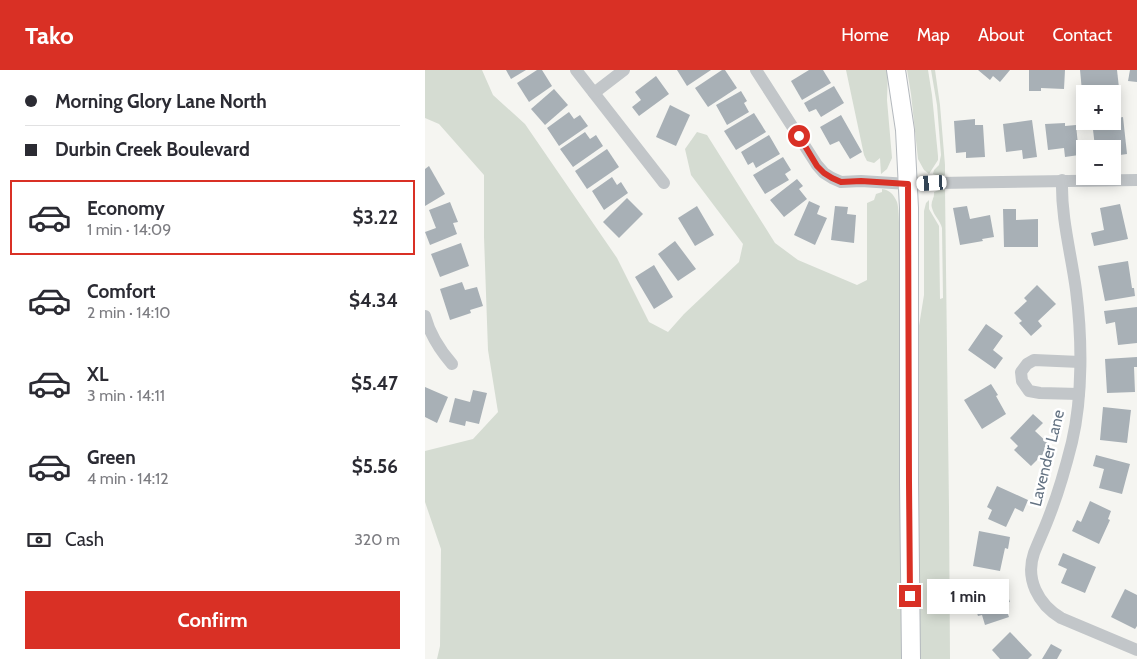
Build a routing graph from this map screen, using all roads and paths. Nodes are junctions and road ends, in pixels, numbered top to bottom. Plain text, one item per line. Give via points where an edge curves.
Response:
1 (576, 70) edge
2 (624, 70) edge
3 (756, 70) edge
4 (896, 70) edge
5 (594, 93) junction
6 (1061, 180) junction
7 (1137, 180) edge
8 (664, 183) dead end
9 (908, 184) junction
10 (425, 316) edge
11 (1079, 362) junction
12 (452, 364) dead end
13 (1079, 394) junction
14 (1137, 650) edge
15 (911, 659) edge

1 - 5 street
2 - 5 street
3 - 9 street via 824,173 841,182
4 - 9 street via 905,130
5 - 8 street
6 - 7 street
6 - 9 street
6 - 11 street, Lavender Lane via 1063,218 1077,306
9 - 15 street
10 - 12 street via 435,343
11 - 13 street, Lavender Lane
11 - 13 street via 1034,360 1021,372 1022,381 1029,391
13 - 14 street, Lavender Lane via 1073,440 1063,476 1032,561 1033,584 1043,604 1061,618

